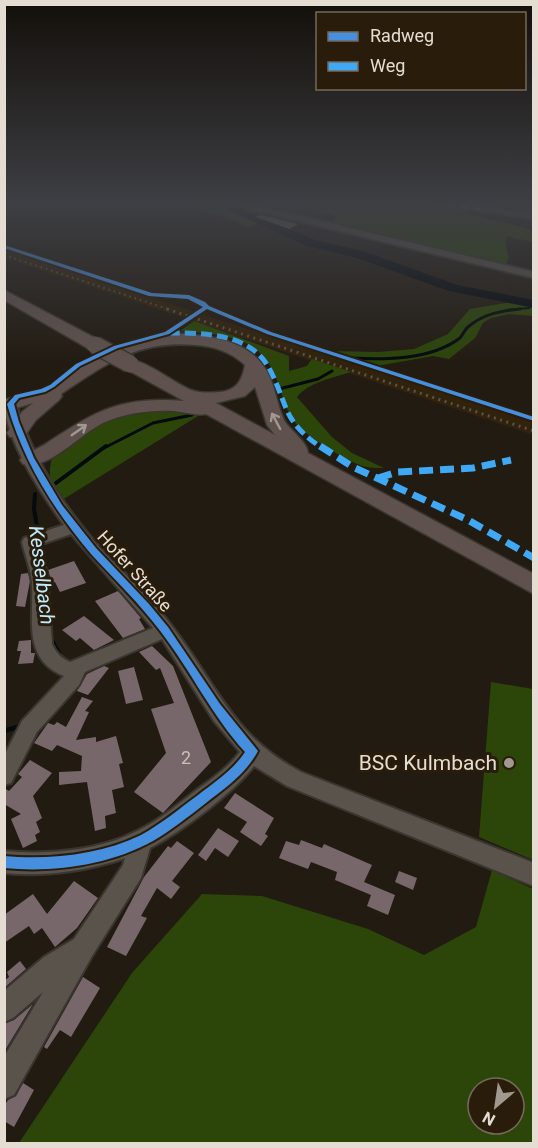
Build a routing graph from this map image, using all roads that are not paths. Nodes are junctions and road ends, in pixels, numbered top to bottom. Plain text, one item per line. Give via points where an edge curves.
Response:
1 (457, 257) edge
2 (534, 275) edge
3 (4, 294) edge
4 (254, 364) junction
5 (70, 380) junction
6 (187, 396) junction
7 (6, 398) edge
8 (44, 404) junction
9 (215, 412) junction
10 (21, 447) junction
11 (314, 465) junction
12 (74, 527) junction
13 (534, 585) edge
14 (165, 630) junction
15 (69, 669) junction
16 (252, 751) junction
17 (4, 776) edge
18 (141, 841) junction
19 (5, 862) edge
20 (534, 875) edge
21 (83, 947) junction
22 (4, 1009) edge
23 (4, 1085) edge

1 - 2 street
3 - 6 highway, bridge
4 - 5 highway via 230,346 173,338 123,348
4 - 6 highway via 250,381 235,393 220,398
11 -> 4 highway via 277,425
5 - 7 highway via 40,397
5 - 8 highway
6 - 9 highway
7 - 8 highway via 21,408
7 - 10 street, Hofer Straße
8 - 10 highway via 29,416
10 -> 9 highway via 46,454 98,418 117,411 179,405
9 - 11 highway
10 - 12 street, Hofer Straße
11 - 13 highway
12 - 14 street, Hofer Straße
12 - 15 street via 30,542 39,572 41,641 53,662
14 - 15 street
14 - 16 street, Hofer Straße via 224,722
15 - 17 street via 72,680 29,727
16 - 18 street via 240,770
16 - 20 street, Hofer Straße via 294,778
18 - 19 street via 56,863
18 - 21 street via 133,870
21 - 22 street via 53,966
21 - 23 street

